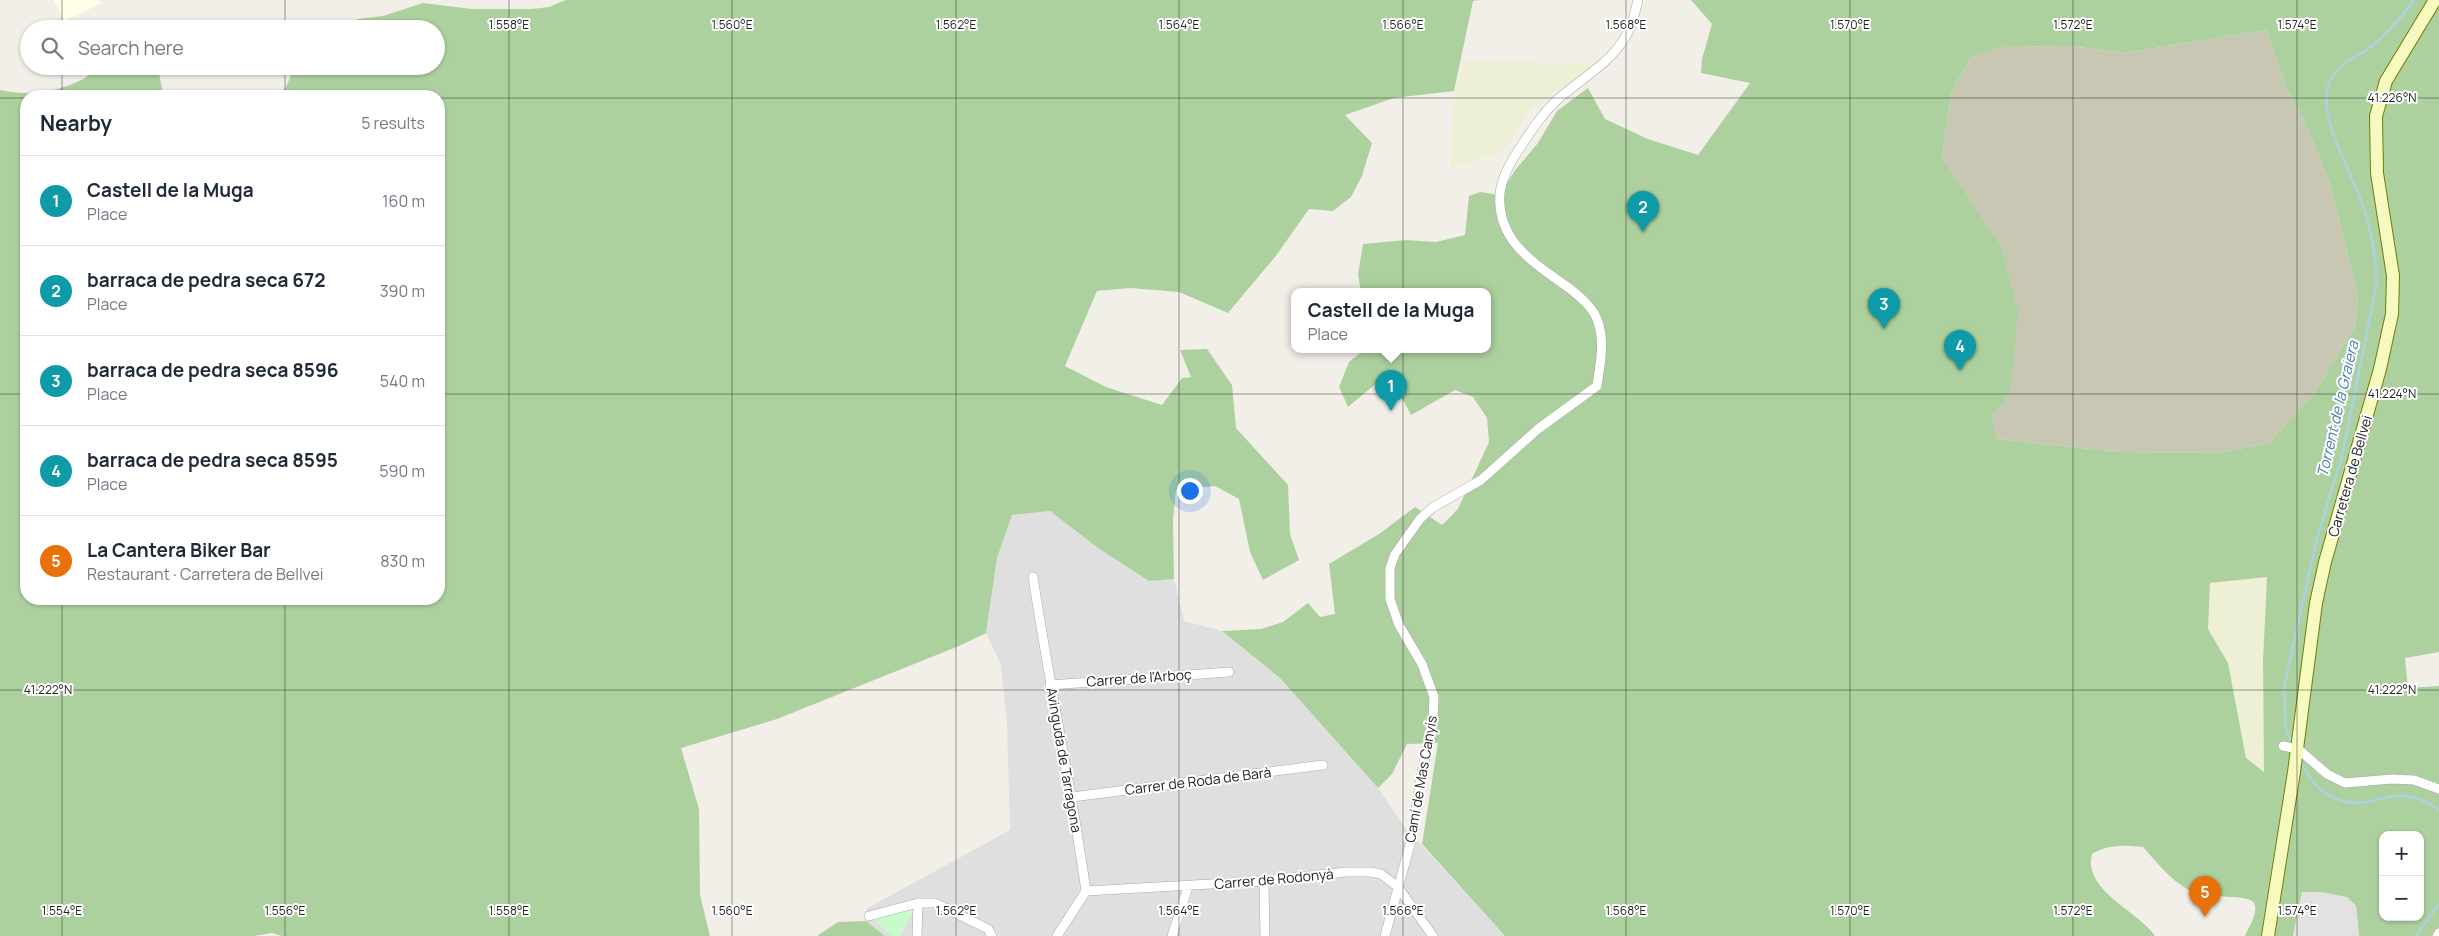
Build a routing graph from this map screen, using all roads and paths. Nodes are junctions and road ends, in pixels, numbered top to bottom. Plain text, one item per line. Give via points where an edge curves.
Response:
1 (1638, 0) edge
2 (2435, 0) edge
3 (1033, 577) dead end
4 (1229, 672) dead end
5 (1050, 685) junction
6 (2283, 746) dead end
7 (2298, 749) junction
8 (1323, 765) dead end
9 (2439, 789) edge
10 (1072, 797) junction
11 (1264, 881) junction
12 (1188, 887) junction
13 (1398, 887) junction
14 (1086, 891) junction
15 (918, 903) junction
16 (869, 916) dead end
17 (918, 936) edge
18 (992, 936) edge
19 (1057, 936) edge
20 (1172, 936) edge
21 (1265, 936) edge
22 (1385, 936) edge
23 (1433, 936) edge
24 (2268, 936) edge

1 - 13 street, Camí de Mas Canyís via 1624,39 1604,63 1542,115 1514,157 1500,193 1502,222 1508,236 1538,266 1578,295 1598,320 1602,341 1598,386 1538,430 1493,472 1432,508 1420,519 1390,568 1393,610 1422,664 1434,697 1433,721 1412,837
2 - 7 main road, Carretera de Bellvei via 2386,81 2376,116 2377,173 2389,240 2392,314 2318,594
3 - 5 street, Avinguda de Tarragona
4 - 5 street, Carrer de l'Arboç
5 - 10 street, Avinguda de Tarragona
6 - 7 street
7 - 9 street via 2334,779 2353,783 2392,778 2414,780
7 - 24 main road, Carretera de Bellvei
8 - 10 street, Carrer de Roda de Barà
10 - 14 street, Avinguda de Tarragona
11 - 12 street, Carrer de Rodonyà
11 - 13 street, Carrer de Rodonyà via 1370,872 1381,874
11 - 21 street
12 - 14 street, Carrer de Rodonyà via 1144,886
12 - 20 street
13 - 22 street, Camí de Mas Canyís
13 - 23 street, Carrer de Rodonyà
14 - 19 street
15 - 16 street
15 - 17 street
15 - 18 street via 935,903 988,929

